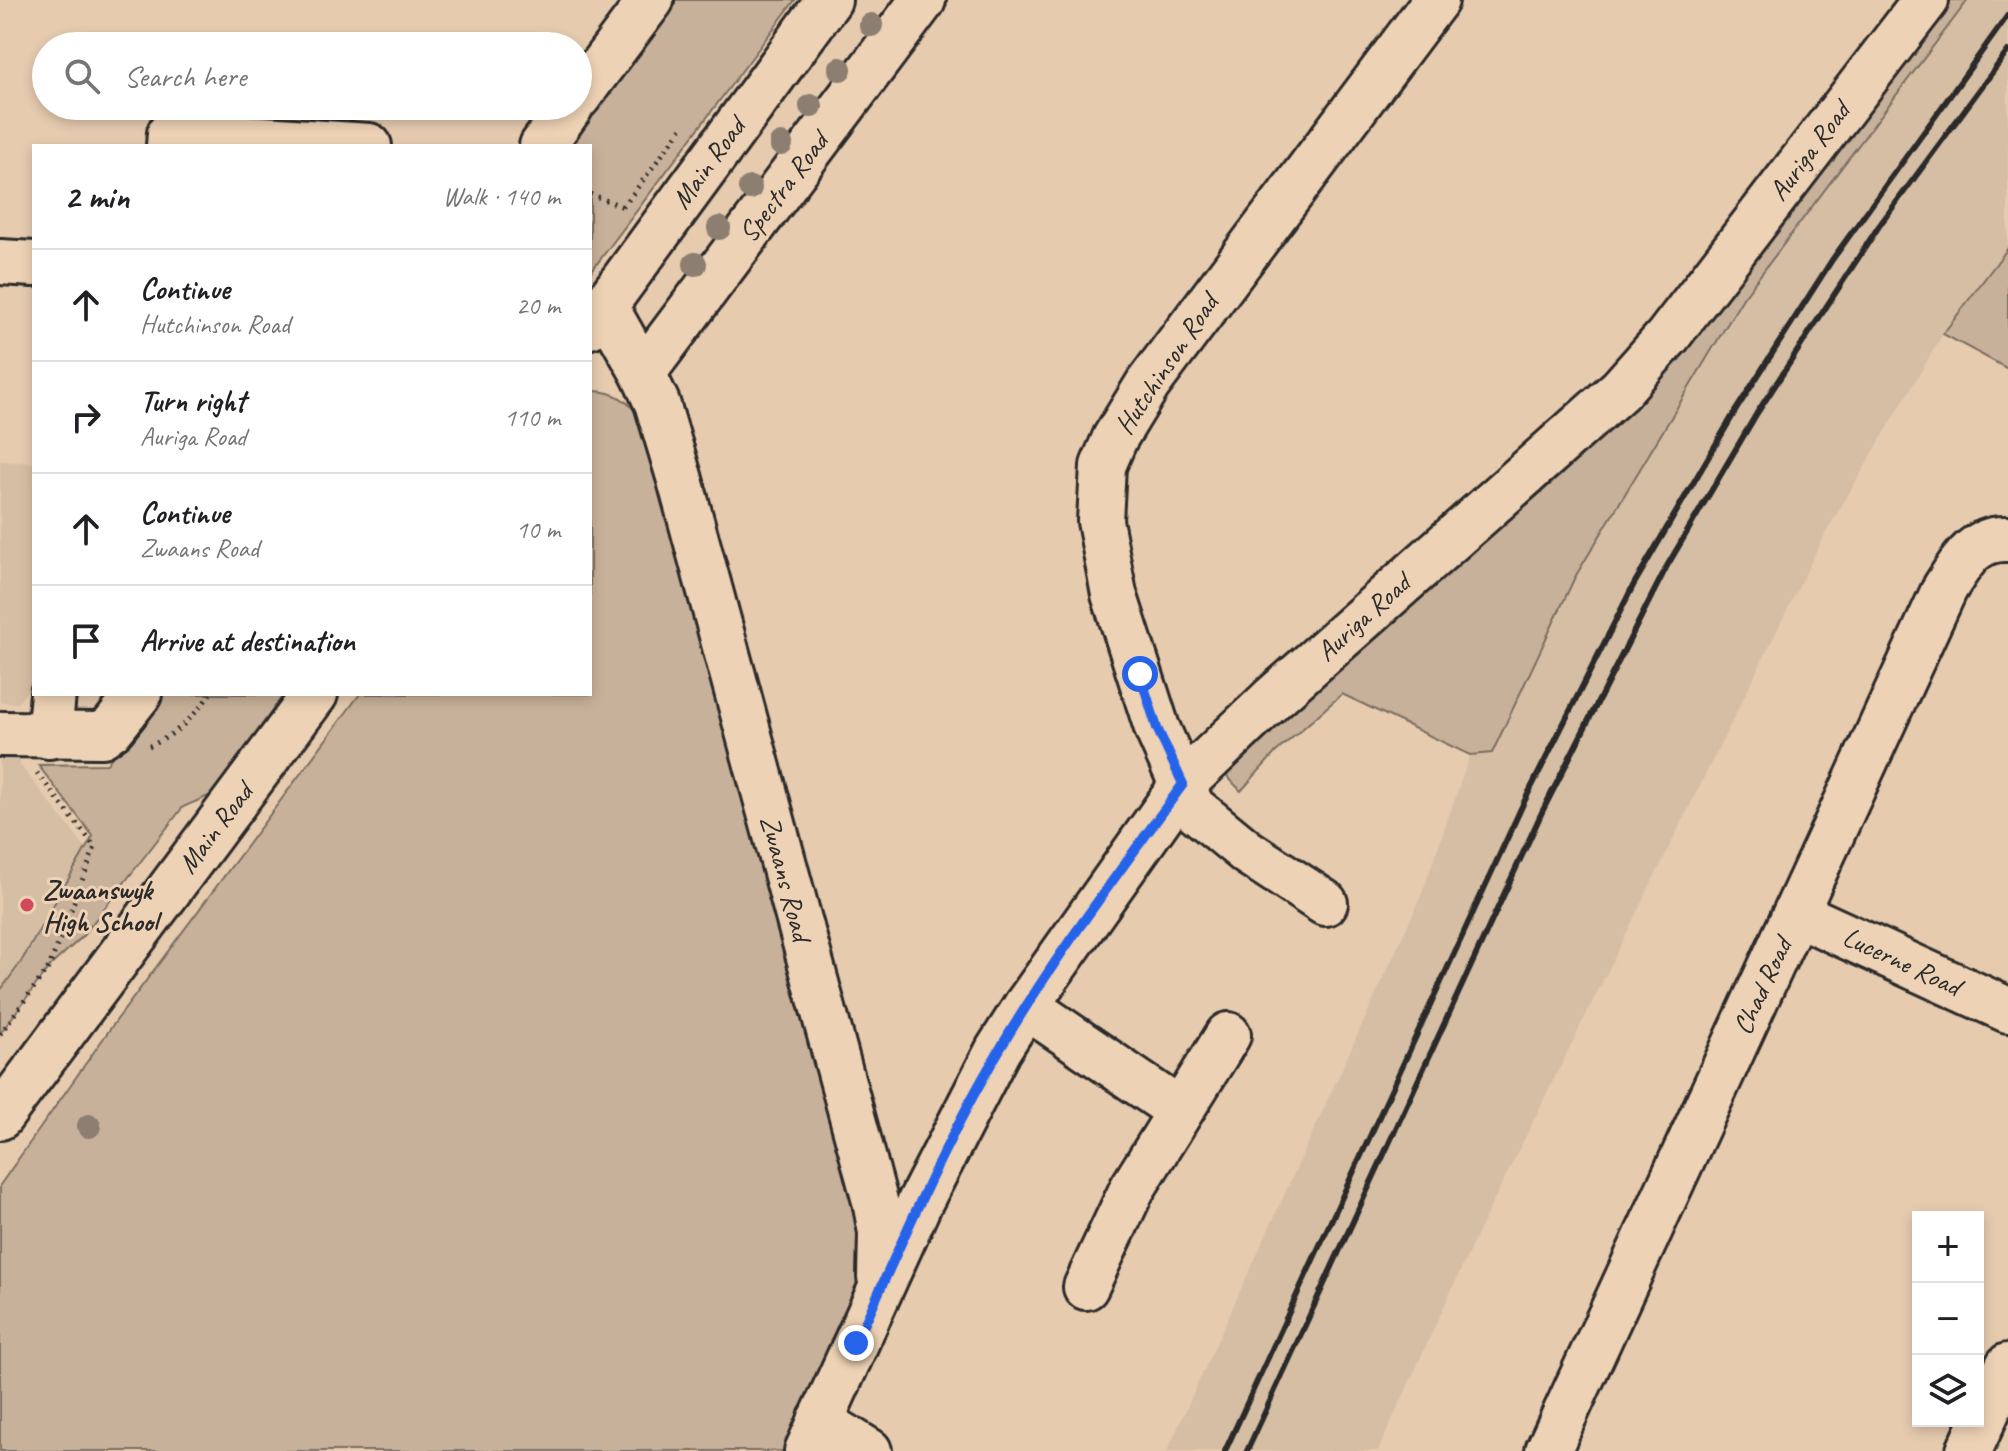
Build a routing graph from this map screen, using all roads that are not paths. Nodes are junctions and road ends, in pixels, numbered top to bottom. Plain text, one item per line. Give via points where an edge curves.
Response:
1 (651, 0) edge
2 (829, 0) edge
3 (923, 0) edge
4 (1926, 0) edge
5 (1421, 6) edge
6 (592, 78) edge
7 (561, 120) edge
8 (169, 144) edge
9 (338, 144) edge
10 (543, 144) edge
11 (0, 262) edge
12 (32, 264) edge
13 (598, 316) edge
14 (643, 373) junction
15 (2002, 539) edge
16 (137, 696) edge
17 (314, 696) edge
18 (46, 733) edge
19 (0, 734) edge
20 (1183, 784) junction
21 (1325, 903) dead end
22 (1796, 913) junction
23 (1026, 1006) junction
24 (2008, 1010) edge
25 (1228, 1035) dead end
26 (1180, 1111) junction
27 (0, 1117) edge
28 (1086, 1287) dead end
29 (879, 1291) junction
30 (2008, 1366) edge
31 (814, 1436) edge
32 (869, 1451) edge
33 (1548, 1451) edge
34 (1969, 1451) edge

1 - 6 street
2 - 13 street, Main Road
3 - 14 street, Spectra Road
4 - 20 street, Auriga Road via 1678,324 1620,390
5 - 20 street, Hutchinson Road via 1148,384 1103,466 1100,521 1114,594 1157,728
7 - 10 street
8 - 9 street via 170,133
11 - 12 street
13 - 14 street, Zwaans Road
14 - 29 street, Zwaans Road via 680,480 875,1201 881,1232
15 - 22 street, Chad Road via 1978,544 1945,588
16 - 18 street via 102,735
17 - 27 street, Main Road
18 - 19 street
20 - 21 street, Hutchinson Road via 1192,807 1216,828
20 - 23 street, Auriga Road
22 - 24 street, Lucerne Road
22 - 33 street, Chad Road
23 - 26 street
23 - 29 street, Auriga Road via 950,1142
25 - 26 street
26 - 28 street via 1132,1189
29 - 31 street, Zwaans Road
30 - 34 street
31 - 32 street

